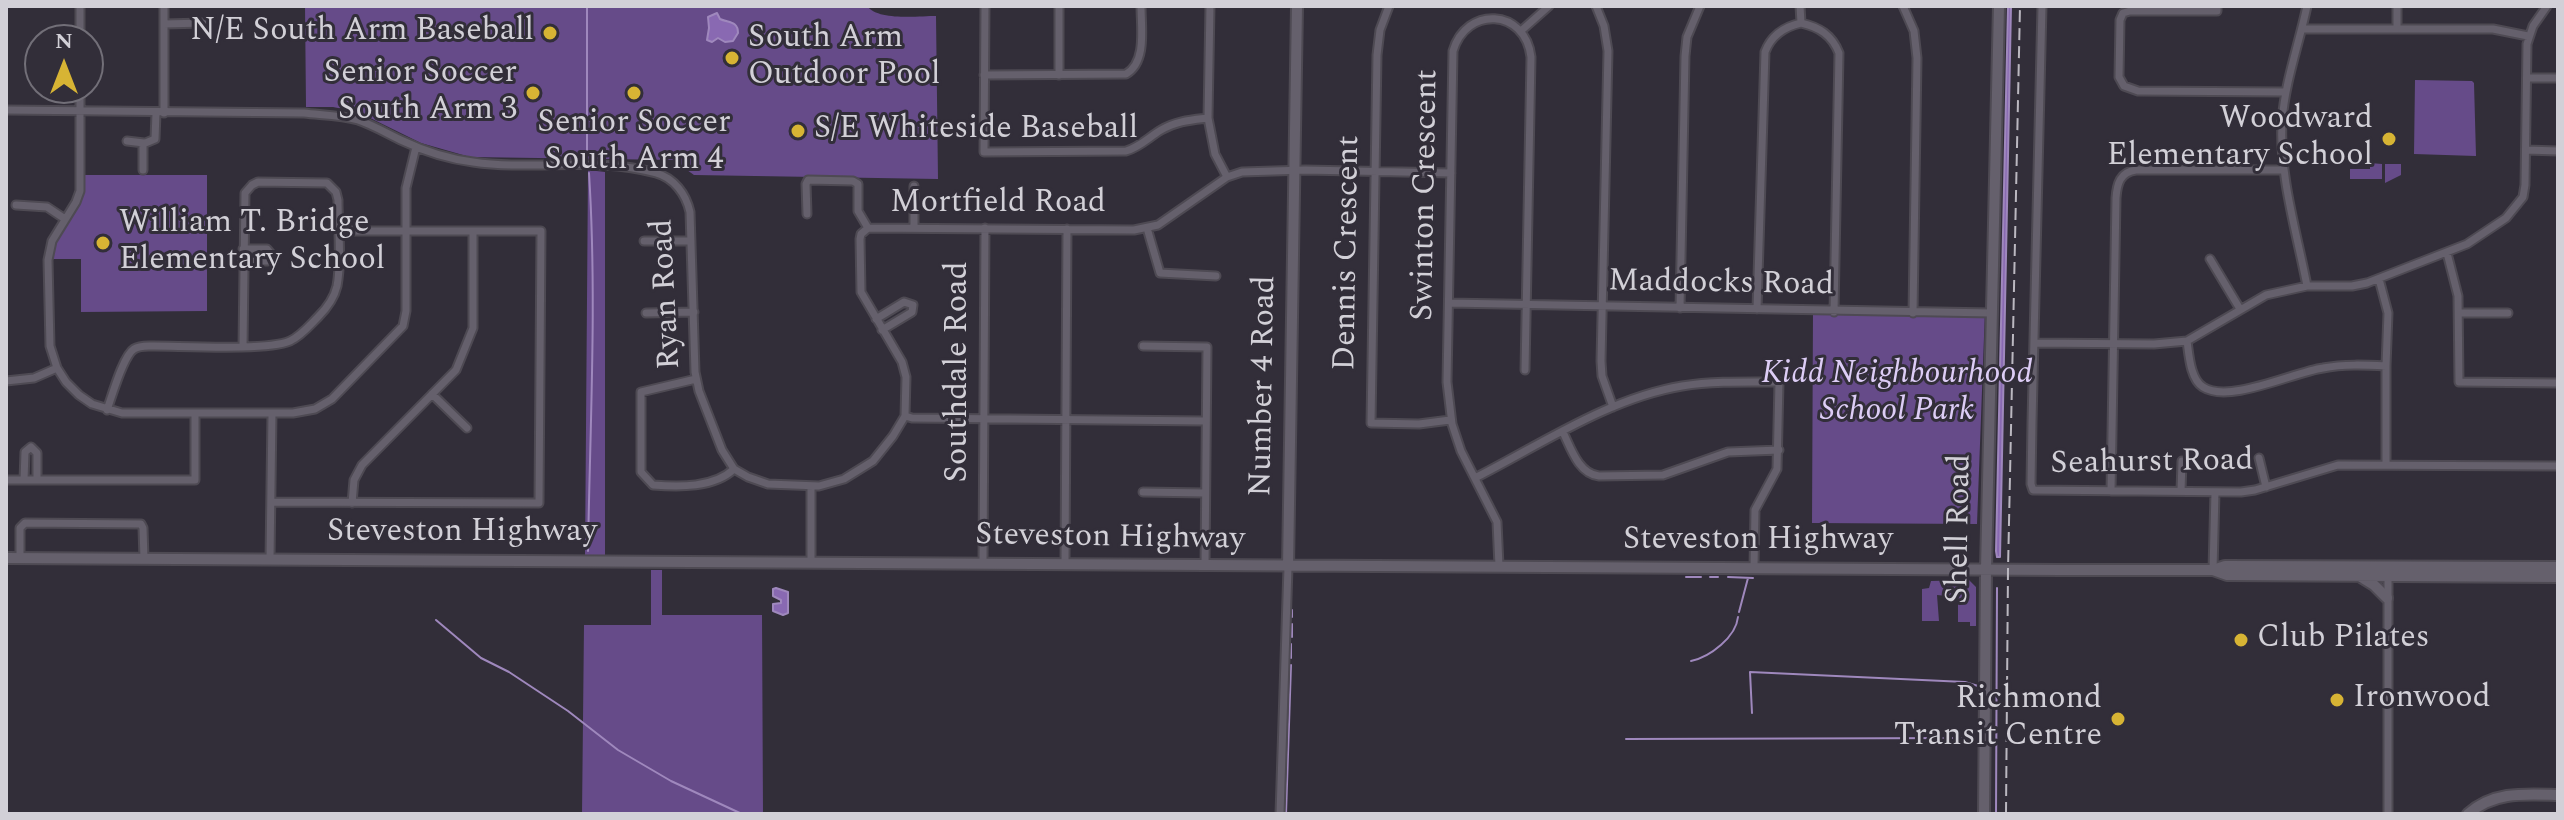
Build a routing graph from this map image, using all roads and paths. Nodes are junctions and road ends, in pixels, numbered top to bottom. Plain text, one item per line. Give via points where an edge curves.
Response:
1 (164, 6) edge
2 (985, 6) edge
3 (1059, 6) edge
4 (1141, 6) edge
5 (1210, 6) edge
6 (1297, 6) edge
7 (1389, 6) edge
8 (1549, 6) edge
9 (1596, 6) edge
10 (1700, 6) edge
11 (1800, 6) edge
12 (1903, 6) edge
13 (1999, 6) edge
14 (2042, 6) edge
15 (2217, 6) edge
16 (2307, 6) edge
17 (2397, 6) edge
18 (2547, 6) edge
19 (204, 23) dead end
20 (1801, 23) junction
21 (164, 24) junction
22 (2397, 28) junction
23 (2302, 29) junction
24 (1522, 30) junction
25 (2528, 36) junction
26 (984, 75) junction
27 (1059, 75) junction
28 (2528, 78) junction
29 (2558, 78) edge
30 (2286, 92) junction
31 (80, 104) edge
32 (6, 110) edge
33 (80, 112) junction
34 (160, 113) junction
35 (1208, 118) junction
36 (127, 141) dead end
37 (144, 143) junction
38 (416, 147) junction
39 (2526, 150) junction
40 (2558, 151) edge
41 (143, 170) dead end
42 (2284, 170) junction
43 (1294, 171) junction
44 (1375, 171) junction
45 (1451, 173) junction
46 (1227, 177) junction
47 (914, 186) dead end
48 (16, 205) dead end
49 (807, 214) dead end
50 (65, 219) junction
51 (868, 228) junction
52 (914, 228) junction
53 (985, 228) junction
54 (1147, 228) junction
55 (1067, 229) junction
56 (338, 231) junction
57 (406, 231) junction
58 (473, 231) junction
59 (644, 241) dead end
60 (691, 241) junction
61 (243, 249) junction
62 (2447, 253) junction
63 (2210, 259) dead end
64 (243, 261) junction
65 (1157, 268) junction
66 (1147, 275) dead end
67 (1216, 276) dead end
68 (2379, 279) junction
69 (2307, 286) junction
70 (1449, 303) junction
71 (1525, 305) junction
72 (1602, 307) junction
73 (1680, 308) junction
74 (1757, 309) junction
75 (2240, 309) junction
76 (694, 312) junction
77 (1834, 312) junction
78 (646, 313) dead end
79 (1913, 313) junction
80 (1992, 313) junction
81 (2459, 313) junction
82 (2508, 313) dead end
83 (876, 319) junction
84 (882, 330) junction
85 (2187, 341) junction
86 (125, 343) dead end
87 (2034, 343) junction
88 (2113, 343) junction
89 (243, 346) junction
90 (1143, 346) dead end
91 (133, 350) junction
92 (2386, 366) junction
93 (57, 368) junction
94 (1525, 370) dead end
95 (696, 379) junction
96 (6, 381) edge
97 (2558, 383) edge
98 (432, 394) junction
99 (1613, 407) junction
100 (107, 410) junction
101 (195, 413) junction
102 (272, 413) junction
103 (905, 416) junction
104 (983, 419) junction
105 (1065, 419) junction
106 (1450, 420) junction
107 (1206, 421) junction
108 (467, 428) dead end
109 (1563, 432) junction
110 (1779, 450) junction
111 (2259, 458) dead end
112 (2182, 461) dead end
113 (2386, 465) junction
114 (2558, 466) edge
115 (734, 469) junction
116 (1475, 478) junction
117 (6, 480) edge
118 (24, 480) junction
119 (37, 480) junction
120 (811, 486) junction
121 (2266, 487) junction
122 (2111, 491) junction
123 (2181, 491) junction
124 (1143, 492) dead end
125 (2215, 492) junction
126 (1205, 493) junction
127 (271, 502) junction
128 (352, 503) junction
129 (6, 558) edge
130 (20, 558) junction
131 (144, 559) junction
132 (270, 559) junction
133 (811, 562) junction
134 (983, 563) junction
135 (1065, 564) junction
136 (1205, 566) junction
137 (1499, 566) junction
138 (1288, 567) junction
139 (1754, 567) junction
140 (2558, 567) edge
141 (1986, 569) junction
142 (2213, 570) junction
143 (2388, 572) junction
144 (2359, 576) junction
145 (2558, 577) edge
146 (2387, 598) junction
147 (2558, 795) edge
148 (1280, 814) edge
149 (1984, 814) edge
150 (2388, 814) edge
151 (2468, 814) edge

1 - 21 street
2 - 26 street
3 - 27 street
4 - 27 street via 1140,56 1131,71
5 - 35 street
6 - 43 main road, Number 4 Road
7 - 44 street, Dennis Crescent via 1378,41
8 - 24 street
9 - 72 street via 1608,51
10 - 73 street via 1685,56
11 - 20 street
12 - 79 street via 1914,31 1917,58
13 - 80 main road, Shell Road
14 - 87 street
15 - 30 street via 2217,11 2123,13 2121,83 2138,91
16 - 23 street
17 - 22 street
18 - 25 street
19 - 21 street
20 - 74 street via 1779,32 1765,52
20 - 77 street via 1828,35 1839,57
21 - 34 street
22 - 23 street
22 - 25 street via 2493,29
23 - 30 street
24 - 45 street, Swinton Crescent via 1503,20 1482,20 1470,25 1455,44
24 - 71 street via 1531,57
25 - 28 street
26 - 27 street
26 - 35 street via 984,152 1126,151 1178,123
28 - 29 street
28 - 39 street
30 - 42 street
31 - 33 street
32 - 33 street, Ryan Road
33 - 34 street, Ryan Road
33 - 50 street via 80,191
34 - 37 street via 155,140
34 - 38 street, Ryan Road via 335,116
35 - 46 street via 1215,154
36 - 37 street
37 - 41 street
38 - 57 street via 407,182
38 - 60 street, Ryan Road via 472,162 589,164 660,175 684,196
39 - 40 street
39 - 62 street via 2523,197 2514,209 2480,237
42 - 69 street
42 - 88 street via 2136,170 2121,177
43 - 44 street, Mortfield Road
43 - 46 street, Mortfield Road
43 - 138 main road, Number 4 Road
44 - 45 street, Mortfield Road
44 - 106 street, Dennis Crescent via 1371,423
45 - 70 street, Swinton Crescent
46 - 54 street, Mortfield Road
47 - 52 street
48 - 50 street via 47,207
49 - 51 street via 808,180 853,181 858,186 858,211
50 - 93 street via 48,260 48,332
51 - 52 street, Mortfield Road
51 - 83 street, Mortfield Road via 860,239 860,285
52 - 53 street, Mortfield Road
53 - 55 street, Mortfield Road
53 - 104 street, Southdale Road
54 - 55 street, Mortfield Road
54 - 65 street
55 - 105 street
56 - 57 street
56 - 61 street via 336,192 327,183 262,182 243,196
56 - 89 street via 338,280 327,307 290,341
57 - 58 street
57 - 102 street via 401,330 323,405
58 - 98 street via 473,328 456,370
58 - 128 street via 541,231 539,503
59 - 60 street
60 - 76 street, Ryan Road
61 - 64 street
61 - 64 street via 267,249 272,255 268,261
62 - 68 street
62 - 81 street
63 - 75 street
64 - 89 street
65 - 66 street
65 - 67 street via 1165,275
68 - 69 street via 2352,286
68 - 92 street via 2388,313
69 - 75 street via 2266,295
70 - 71 street, Maddocks Road
70 - 106 street, Swinton Crescent
71 - 72 street, Maddocks Road
71 - 94 street
72 - 73 street, Maddocks Road
72 - 99 street via 1602,376
73 - 74 street, Maddocks Road
74 - 77 street, Maddocks Road
75 - 85 street
76 - 78 street
76 - 95 street, Ryan Road
77 - 79 street, Maddocks Road
79 - 80 street, Maddocks Road
80 - 141 main road, Shell Road
81 - 82 street
81 - 97 street via 2459,382
83 - 84 street, Mortfield Road
83 - 84 street via 904,302 913,305 912,312
84 - 103 street, Mortfield Road via 906,373
85 - 88 street
85 - 92 street via 2195,379 2209,390 2249,389 2326,367
86 - 91 street
87 - 88 street
87 - 122 street, Seahurst Road via 2032,489
88 - 122 street
89 - 91 street
90 - 107 street via 1207,347
91 - 100 street
92 - 113 street
93 - 96 street via 34,378
93 - 100 street via 79,395
95 - 115 street, Ryan Road
95 - 115 street via 639,390 642,475 650,483 693,485
98 - 108 street
98 - 128 street via 362,465
99 - 109 street
99 - 110 street via 1681,386 1779,382
100 - 101 street
101 - 102 street
101 - 119 street via 195,480
102 - 127 street
103 - 104 street
103 - 120 street via 860,472
104 - 105 street
104 - 134 street, Southdale Road
105 - 107 street
105 - 135 street
106 - 116 street, Swinton Crescent
107 - 126 street
109 - 110 street via 1582,468 1599,476 1663,475 1728,452
109 - 116 street
110 - 139 street via 1774,477 1755,510
111 - 121 street
112 - 123 street
113 - 114 street, Seahurst Road
113 - 121 street, Seahurst Road via 2328,467
115 - 120 street via 768,484
116 - 137 street, Swinton Crescent via 1497,522
117 - 118 street
118 - 119 street
118 - 119 street via 24,455 31,447 37,453
120 - 133 street
121 - 125 street, Seahurst Road
122 - 123 street, Seahurst Road
123 - 125 street, Seahurst Road
124 - 126 street
125 - 142 street
126 - 136 street
127 - 128 street
127 - 132 street
129 - 130 main road, Steveston Highway
130 - 131 main road, Steveston Highway
130 - 131 street via 21,525 53,523 141,524
131 - 132 main road, Steveston Highway
132 - 133 main road, Steveston Highway
133 - 134 main road, Steveston Highway
134 - 135 main road, Steveston Highway
135 - 136 main road, Steveston Highway
136 - 138 main road, Steveston Highway
137 - 138 main road, Steveston Highway
137 - 139 main road, Steveston Highway
138 - 148 street, Number 4 Road
139 - 141 main road, Steveston Highway
140 - 143 main road, Steveston Highway
141 - 142 main road, Steveston Highway
141 - 149 main road, Shell Road
142 - 143 main road, Steveston Highway via 2225,566
142 - 144 main road, Steveston Highway via 2227,575
143 - 144 main road, Steveston Highway
143 - 145 main road, Steveston Highway
143 - 146 street
144 - 146 main road
146 - 150 street
147 - 151 main road via 2499,796

